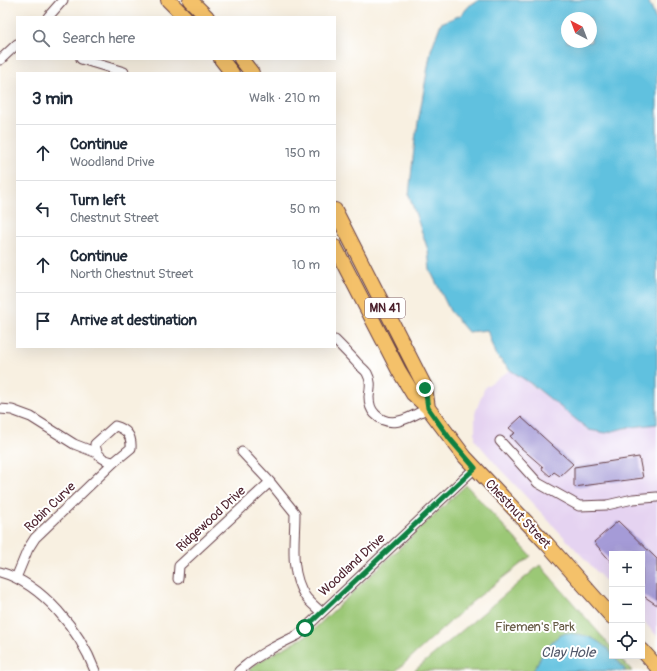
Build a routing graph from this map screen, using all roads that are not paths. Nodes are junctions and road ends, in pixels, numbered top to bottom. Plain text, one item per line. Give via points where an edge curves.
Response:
1 (63, 0) edge
2 (168, 0) edge
3 (190, 0) edge
4 (49, 16) edge
5 (184, 16) edge
6 (206, 16) edge
7 (16, 45) edge
8 (0, 60) edge
9 (84, 60) edge
10 (222, 60) edge
11 (242, 60) edge
12 (124, 72) dead end
13 (231, 72) edge
14 (251, 72) edge
15 (336, 212) edge
16 (336, 249) edge
17 (336, 341) edge
18 (428, 408) junction
19 (0, 409) edge
20 (500, 441) dead end
21 (242, 452) dead end
22 (97, 453) junction
23 (114, 462) junction
24 (475, 468) junction
25 (270, 482) junction
26 (657, 497) edge
27 (0, 572) edge
28 (16, 578) junction
29 (178, 579) dead end
30 (321, 612) junction
31 (609, 613) edge
32 (645, 653) edge
33 (657, 667) edge
34 (95, 671) edge
35 (239, 671) edge

1 - 4 street
2 - 5 main road
3 - 6 main road
7 - 8 street
9 - 12 street
10 - 13 main road
11 - 14 main road
15 - 18 main road, MN 41 via 425,388
16 - 18 main road, MN 41 via 399,371 413,394
17 - 18 street via 366,372 370,381 370,405 378,417 394,423
18 - 24 main road, Chestnut Street / MN 41
19 - 22 street via 12,410 30,417 74,444
20 - 26 street via 538,483 579,506 607,505
21 - 25 street
22 - 23 street via 103,459
22 - 23 street, Robin Curve via 95,444 115,426 122,428 130,436 131,448
23 - 28 street, Robin Curve via 35,538 28,548
24 - 30 street, Woodland Drive
24 - 31 main road, Chestnut Street / MN 41
25 - 29 street, Ridgewood Drive via 179,566
25 - 30 street via 295,513 296,576 306,597
27 - 28 street
28 - 34 street via 30,586 60,614 80,640
30 - 35 street, Woodland Drive via 298,635 267,650
32 - 33 main road

